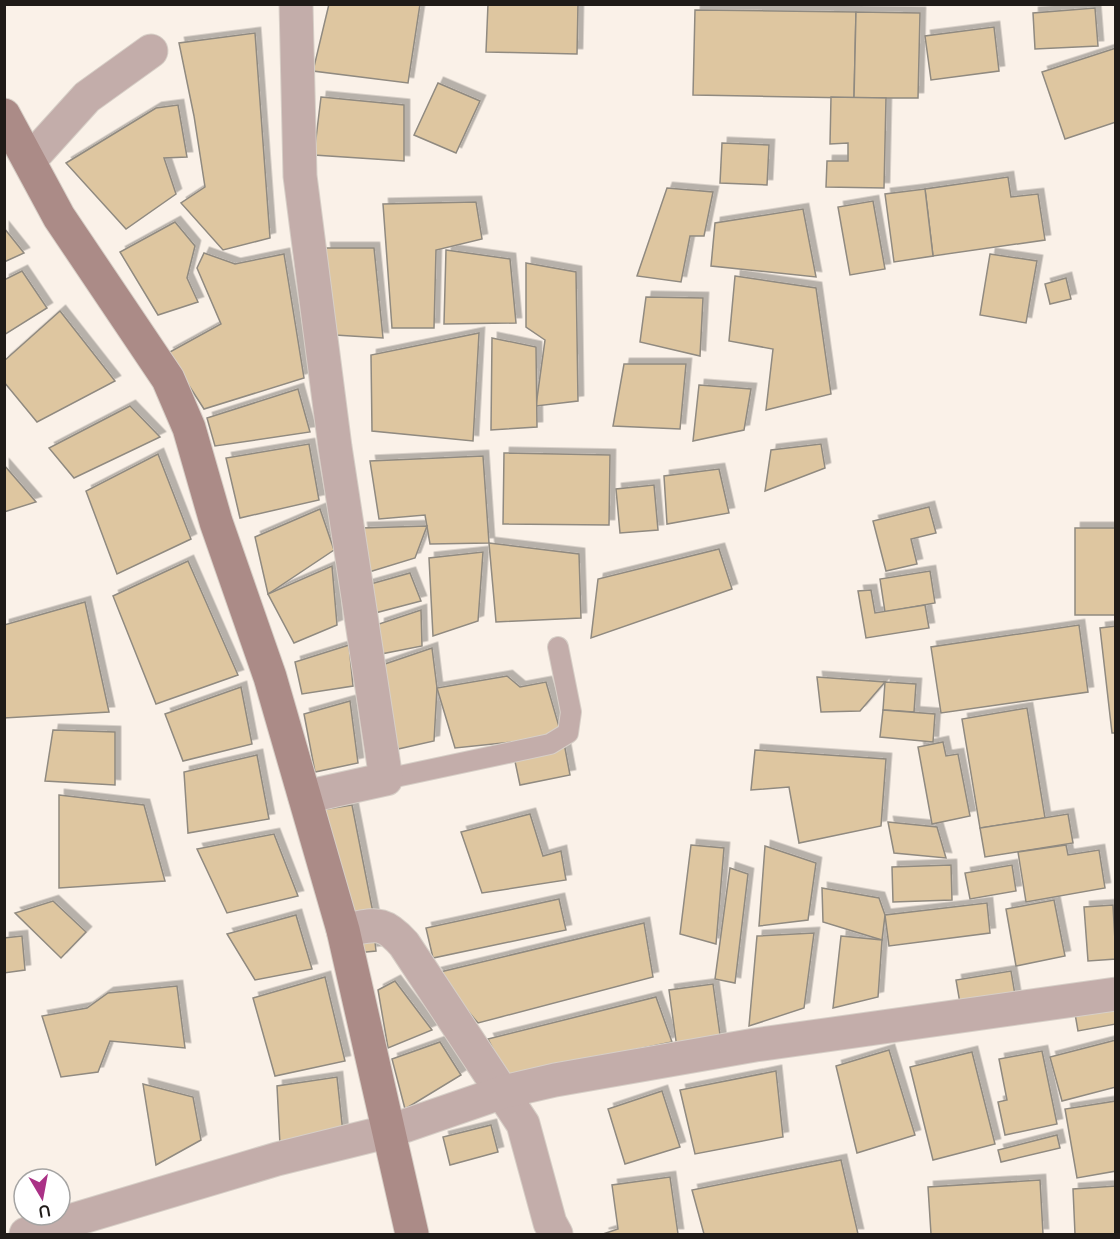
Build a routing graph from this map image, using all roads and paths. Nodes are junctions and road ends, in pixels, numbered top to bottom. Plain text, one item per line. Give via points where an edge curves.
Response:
1 (296, 4) edge
2 (151, 51) dead end
3 (4, 115) edge
4 (30, 160) junction
5 (558, 647) dead end
6 (386, 779) junction
7 (305, 796) junction
8 (343, 930) junction
9 (1116, 994) edge
10 (503, 1092) junction
11 (390, 1131) junction
12 (26, 1234) edge
13 (412, 1234) edge
14 (556, 1234) edge

1 - 6 street via 300,176 336,458
2 - 4 street via 87,97
3 - 4 main road
4 - 7 main road via 59,217 168,379 189,428
5 - 6 lane via 571,712 568,733 550,744
6 - 7 street
7 - 8 main road
8 - 10 street via 380,925 393,933
8 - 11 main road
9 - 10 street via 754,1045
10 - 11 street
10 - 14 street via 523,1124
11 - 12 street via 277,1159
11 - 13 main road

